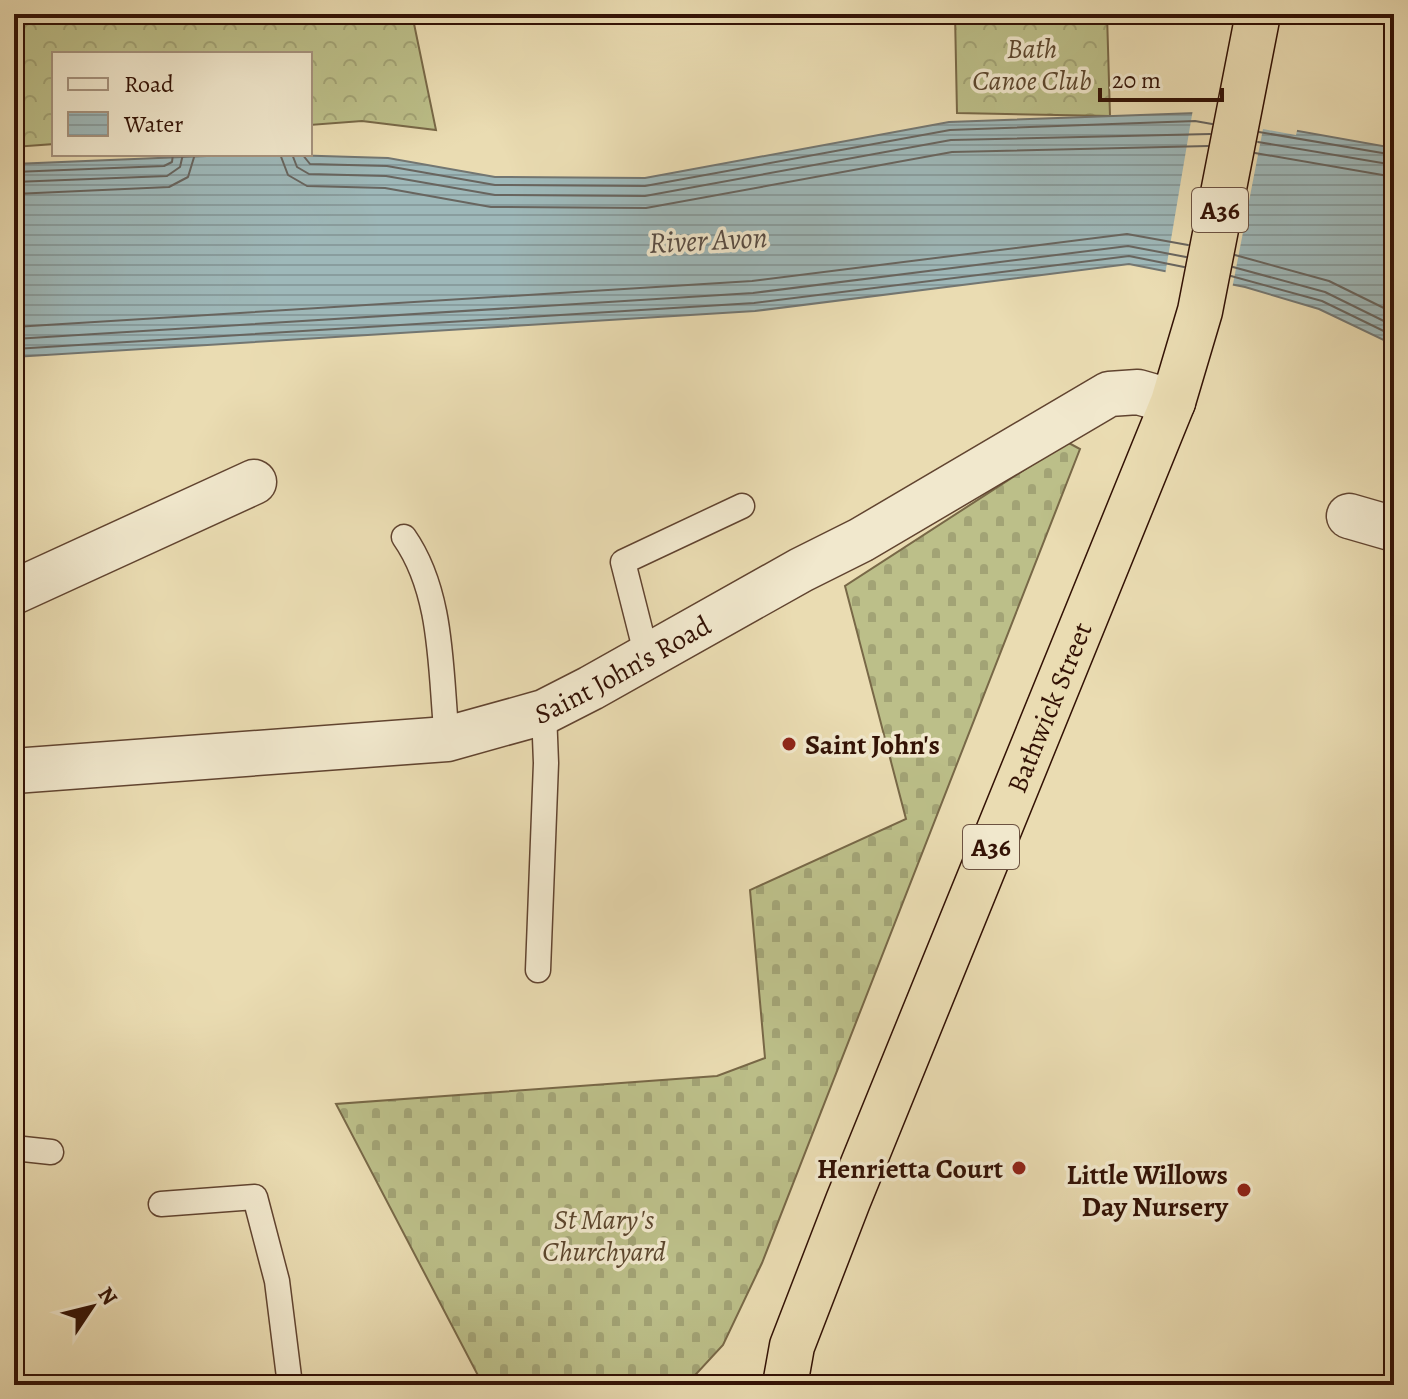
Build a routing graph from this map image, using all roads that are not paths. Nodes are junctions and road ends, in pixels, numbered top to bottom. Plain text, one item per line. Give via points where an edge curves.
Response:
1 (1258, 14) edge
2 (1173, 402) junction
3 (254, 482) dead end
4 (742, 506) dead end
5 (1349, 516) dead end
6 (1394, 529) edge
7 (404, 537) dead end
8 (14, 592) edge
9 (647, 657) junction
10 (544, 712) junction
11 (447, 739) junction
12 (14, 771) edge
13 (538, 970) dead end
14 (14, 1148) edge
15 (51, 1152) dead end
16 (161, 1204) dead end
17 (290, 1385) edge
18 (785, 1385) edge

1 - 2 highway, Bathwick Street / A36 via 1200,311
2 - 9 street, Saint John's Road via 1138,392 1109,394 861,540
2 - 18 highway, Bathwick Street / A36 via 838,1227 792,1346
3 - 8 street
4 - 9 lane via 623,562
5 - 6 street
7 - 11 lane via 430,594
9 - 10 street, Saint John's Road
10 - 11 street, Saint John's Road
10 - 13 lane
11 - 12 street, Saint John's Road
14 - 15 lane
16 - 17 lane via 255,1197 277,1281

